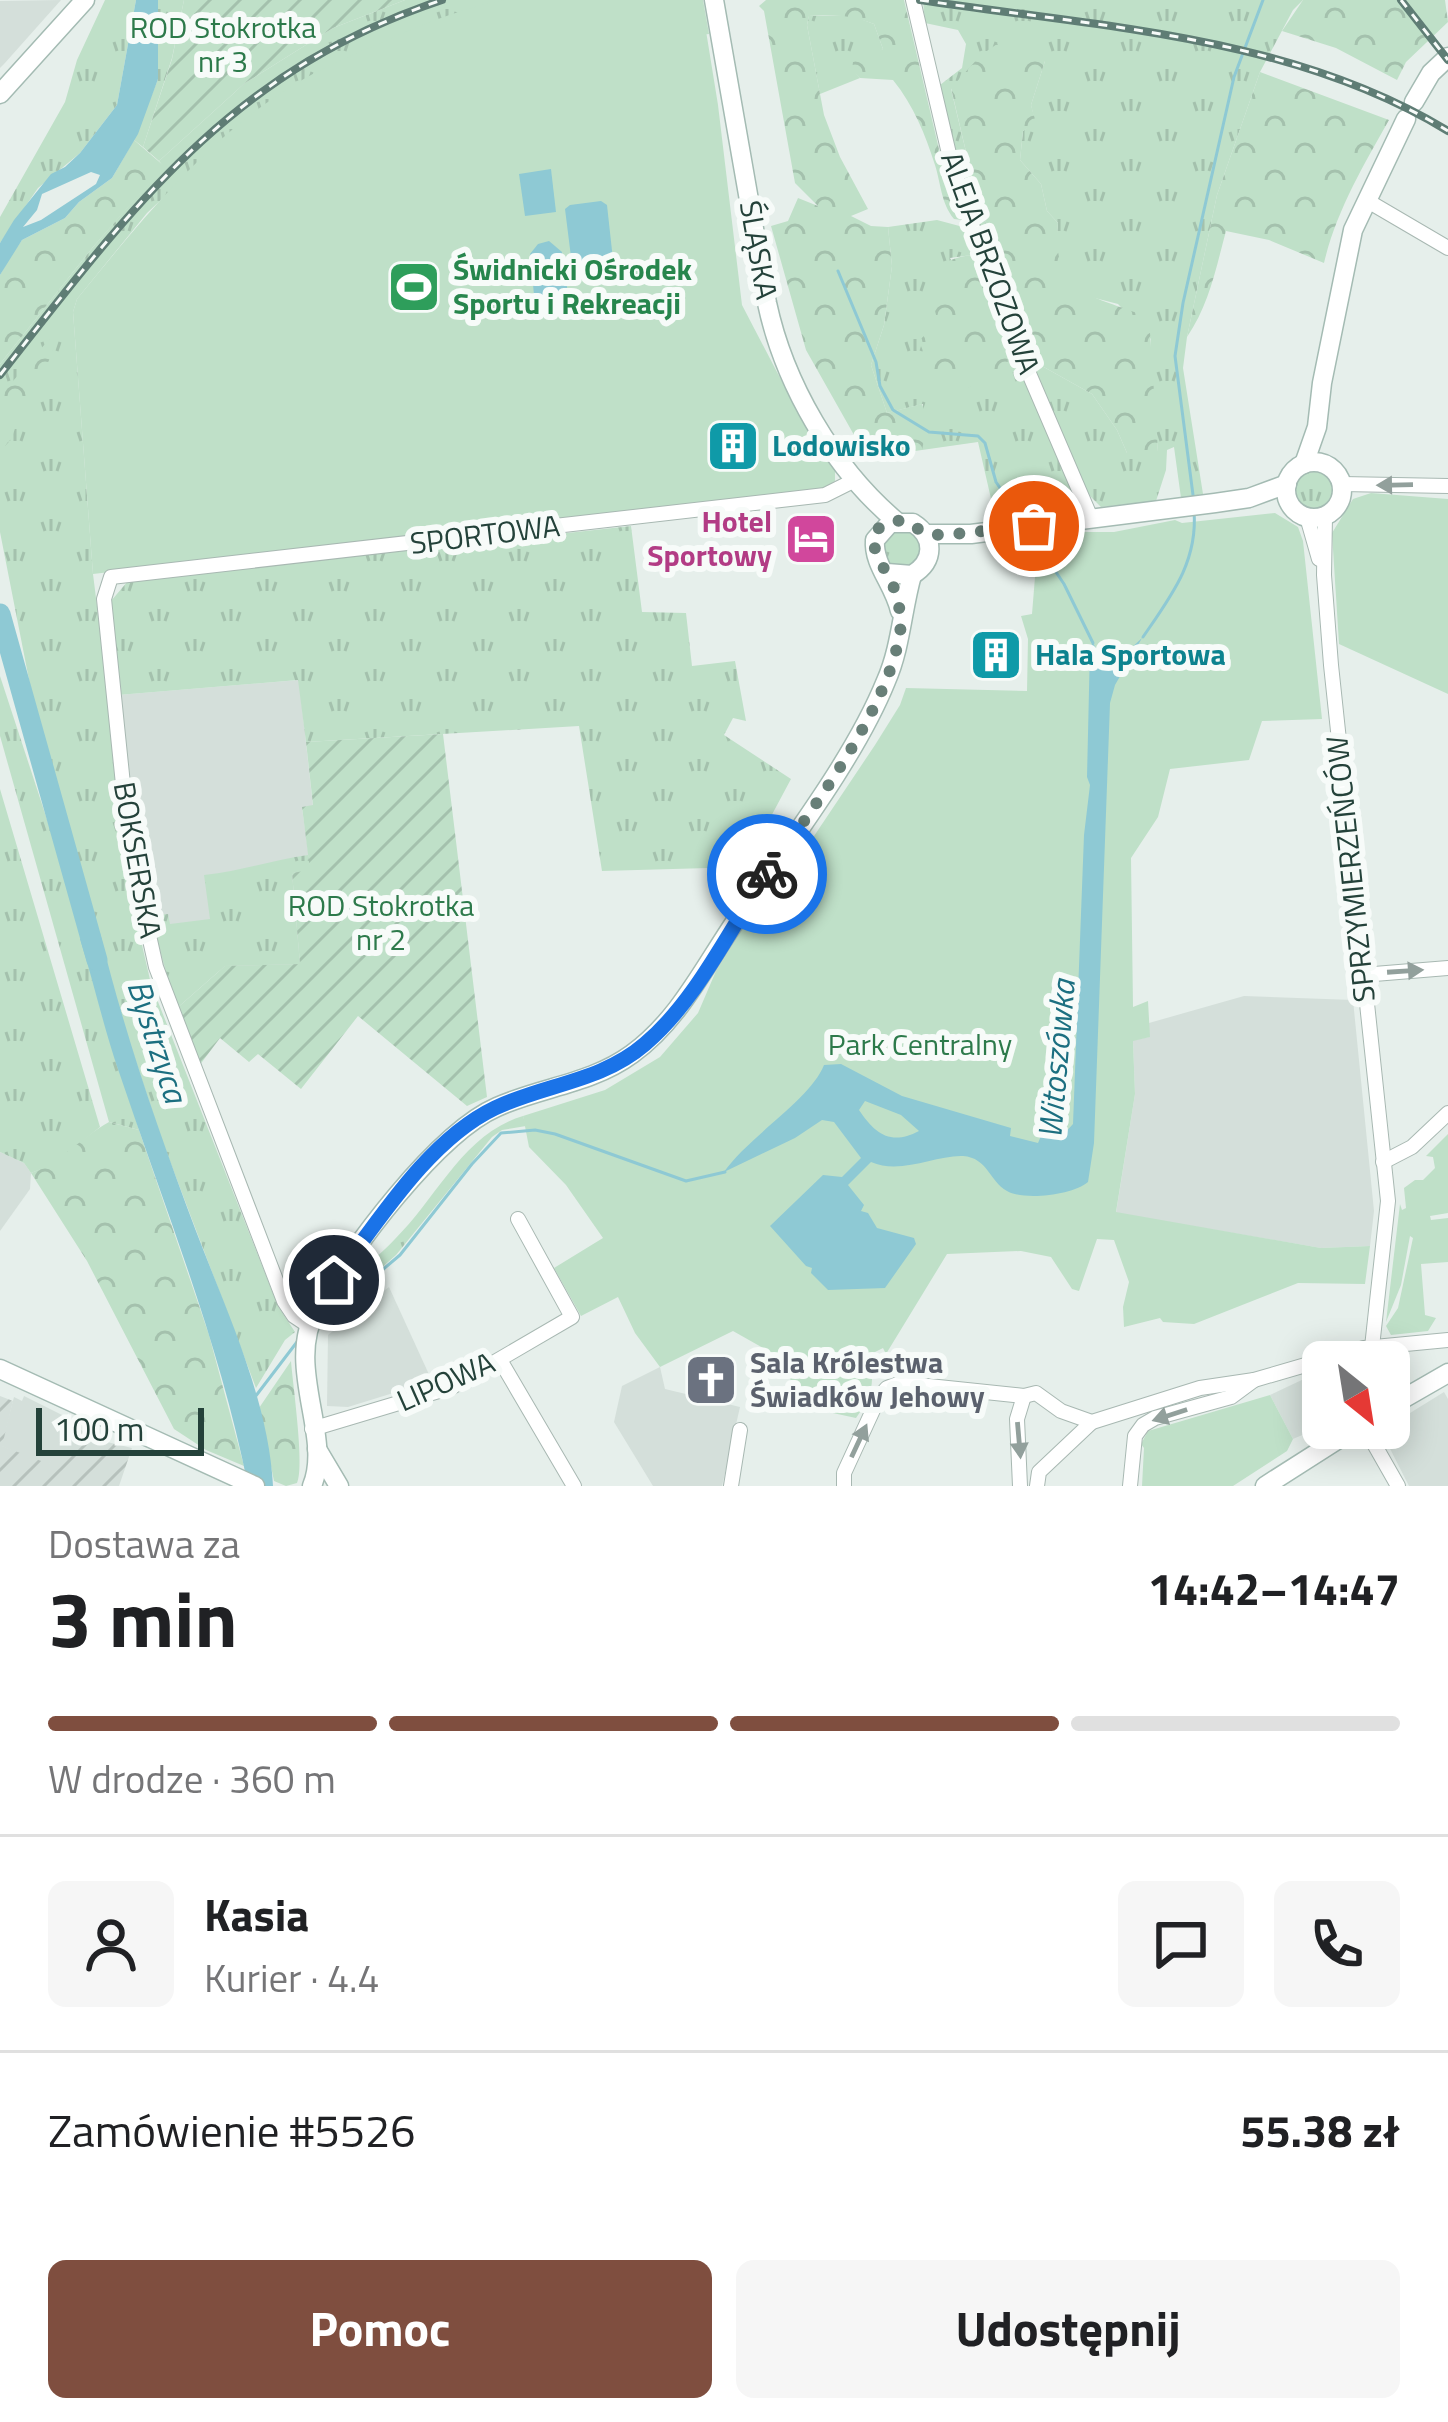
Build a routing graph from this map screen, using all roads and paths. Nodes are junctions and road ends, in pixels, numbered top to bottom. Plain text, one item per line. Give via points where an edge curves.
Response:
1 (85, 0) edge
2 (715, 0) edge
3 (913, 0) edge
4 (1448, 57) edge
5 (0, 94) edge
6 (1366, 200) junction
7 (1448, 248) edge
8 (1317, 427) junction
9 (1304, 464) junction
10 (1326, 464) junction
11 (855, 480) junction
12 (1342, 484) junction
13 (1448, 486) edge
14 (1288, 493) junction
15 (1316, 516) junction
16 (1090, 518) junction
17 (888, 526) junction
18 (926, 534) junction
19 (971, 534) junction
20 (930, 555) junction
21 (887, 573) junction
22 (912, 575) junction
23 (111, 578) joint
24 (901, 620) junction
25 (1448, 968) edge
26 (1362, 975) junction
27 (1448, 1113) edge
28 (1383, 1162) junction
29 (518, 1220) dead end
30 (309, 1326) junction
31 (1448, 1340) edge
32 (1375, 1341) edge
33 (1410, 1347) edge
34 (500, 1360) junction
35 (1302, 1363) edge
36 (0, 1369) edge
37 (1448, 1372) edge
38 (1254, 1380) junction
39 (1410, 1395) edge
40 (1024, 1396) junction
41 (1092, 1422) junction
42 (740, 1430) dead end
43 (316, 1444) junction
44 (1323, 1449) edge
45 (1377, 1449) edge
46 (256, 1486) edge
47 (312, 1486) edge
48 (329, 1486) edge
49 (339, 1486) edge
50 (574, 1486) edge
51 (731, 1486) edge
52 (844, 1486) edge
53 (1020, 1486) edge
54 (1037, 1486) edge
55 (1130, 1486) edge
56 (1265, 1486) edge
57 (1398, 1486) edge

1 - 5 street
2 - 11 street, ŚLĄSKA via 771,320 811,415
3 - 16 street, ALEJA BRZOZOWA via 950,158 994,292
4 - 6 street via 1431,73
6 - 7 street
6 - 8 street via 1339,294
8 - 9 street
8 - 10 street
9 - 10 street
9 - 14 street
10 - 12 street
11 - 17 street, ŚLĄSKA
11 - 23 street, SPORTOWA via 825,495
13 -> 12 street
12 - 15 street via 1339,503
14 - 15 street
14 - 16 street
15 - 26 street, SPRZYMIERZEŃCÓW
16 - 19 street
17 - 18 street via 913,523
17 - 21 street via 874,549
18 - 19 street
18 - 20 street
19 - 20 street
20 - 22 street
21 - 22 street
21 - 24 street
22 - 24 street
23 - 30 street, BOKSERSKA via 104,598 119,751 156,967 284,1301
24 - 30 street via 886,683 842,760 667,1025 611,1067 465,1124 334,1280
26 -> 25 street
26 - 28 street, SPRZYMIERZEŃCÓW
27 - 28 street
28 - 32 street, SPRZYMIERZEŃCÓW via 1387,1233
29 - 34 street, LIPOWA via 572,1317
30 - 43 street
31 - 33 street
34 - 43 street, LIPOWA
34 - 50 street
35 - 38 street
36 - 46 street
37 - 39 street
38 - 41 street
38 -> 55 street via 1231,1397 1143,1426
40 - 41 street via 1036,1393
52 -> 40 street via 879,1396 900,1383
40 -> 53 street
41 - 54 street via 1039,1472
42 - 51 street
43 - 47 street
43 - 48 street
43 - 49 street
44 - 56 street
45 - 57 street

